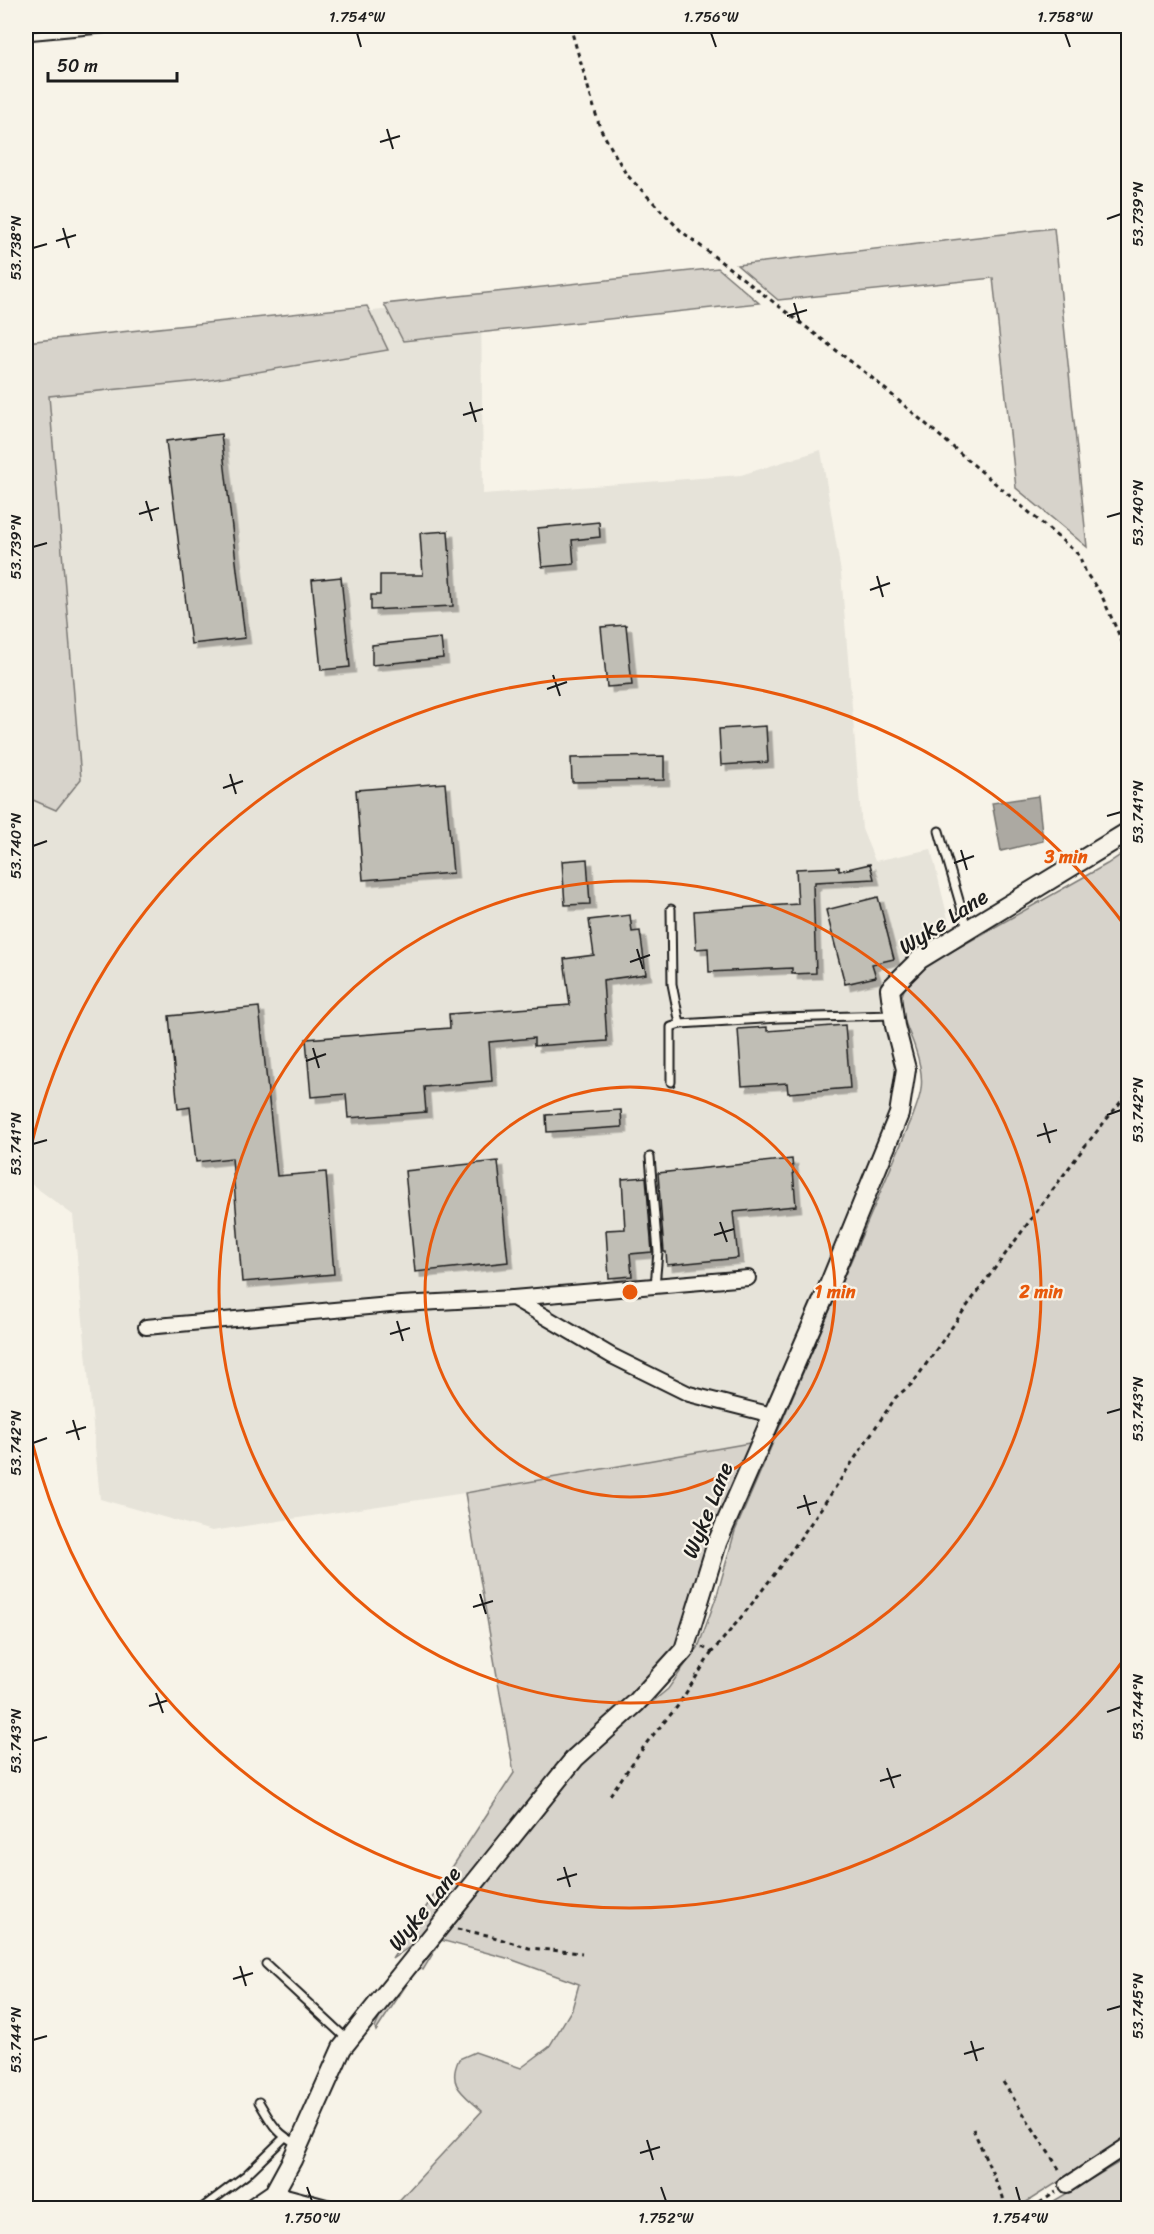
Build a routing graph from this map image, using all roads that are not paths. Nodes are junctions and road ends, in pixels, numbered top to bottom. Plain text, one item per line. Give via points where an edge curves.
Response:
1 (132, 26) edge
2 (26, 36) edge
3 (939, 831) dead end
4 (1128, 832) edge
5 (671, 909) dead end
6 (968, 930) junction
7 (893, 1016) junction
8 (680, 1023) junction
9 (670, 1082) dead end
10 (650, 1157) dead end
11 (748, 1278) dead end
12 (655, 1286) junction
13 (513, 1298) junction
14 (146, 1327) dead end
15 (772, 1415) junction
16 (266, 1964) dead end
17 (348, 2040) junction
18 (259, 2102) dead end
19 (291, 2141) junction
20 (1128, 2145) edge
21 (1067, 2185) road end
22 (274, 2193) junction
23 (202, 2208) edge
24 (252, 2208) edge
25 (330, 2208) edge

1 - 2 lane
3 - 6 lane
4 - 6 street, Wyke Lane
5 - 8 lane via 672,984
6 - 7 street, Wyke Lane via 920,959 890,989
7 - 8 lane
7 - 15 street, Wyke Lane via 906,1069 899,1114
8 - 9 lane via 671,1027
10 - 12 lane via 658,1252
11 - 12 street
12 - 13 street
13 - 14 street
13 - 15 street via 612,1356 689,1394
15 - 17 street, Wyke Lane via 717,1544 684,1650 643,1696 575,1758
16 - 17 lane
17 - 19 street, Wyke Lane
18 - 19 lane via 274,2127
19 - 22 street, Wyke Lane
19 - 23 lane
20 - 21 street
22 - 24 street, Wyke Lane
22 - 25 street

